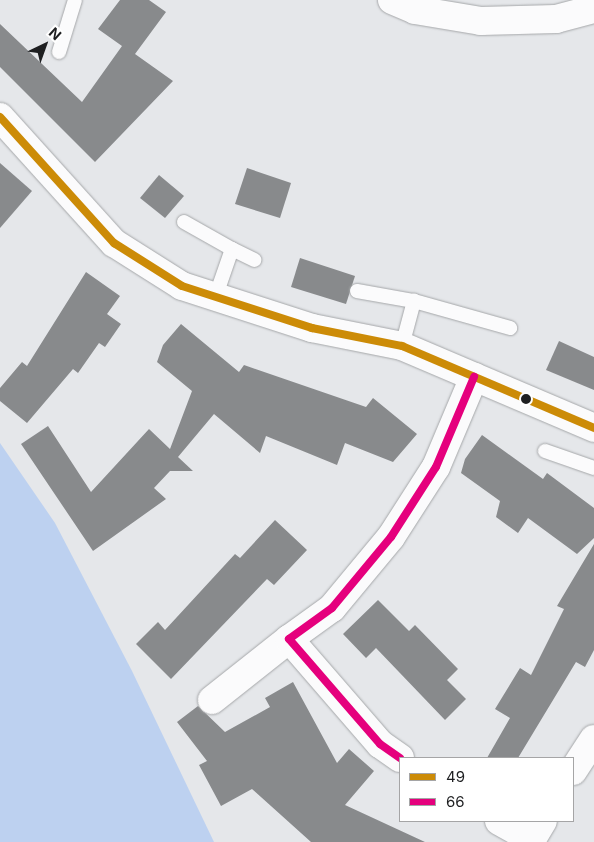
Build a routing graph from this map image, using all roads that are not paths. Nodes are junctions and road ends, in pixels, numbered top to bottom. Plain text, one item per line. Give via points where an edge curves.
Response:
1 (75, 0) edge
2 (392, 0) edge
3 (594, 9) edge
4 (59, 52) dead end
5 (0, 118) edge
6 (184, 222) dead end
7 (232, 249) junction
8 (255, 260) dead end
9 (357, 291) dead end
10 (215, 298) junction
11 (414, 301) junction
12 (510, 328) dead end
13 (402, 346) junction
14 (474, 377) junction
15 (594, 428) edge
16 (545, 451) dead end
17 (594, 468) edge
18 (289, 639) junction
19 (212, 700) dead end
20 (594, 739) edge
21 (399, 757) edge
22 (574, 769) edge
23 (501, 822) edge
24 (541, 822) edge

1 - 4 lane
2 - 3 street via 415,10 481,21 556,19
5 - 10 street via 114,243 182,286
6 - 7 lane
7 - 8 lane
7 - 10 lane
9 - 11 lane
10 - 13 street via 312,328
11 - 12 lane
11 - 13 lane
13 - 14 street
14 - 15 street
14 - 18 street via 436,467 391,537 332,608
16 - 17 lane
18 - 19 street
18 - 21 street via 380,744
20 - 22 street
23 - 24 street via 532,839

